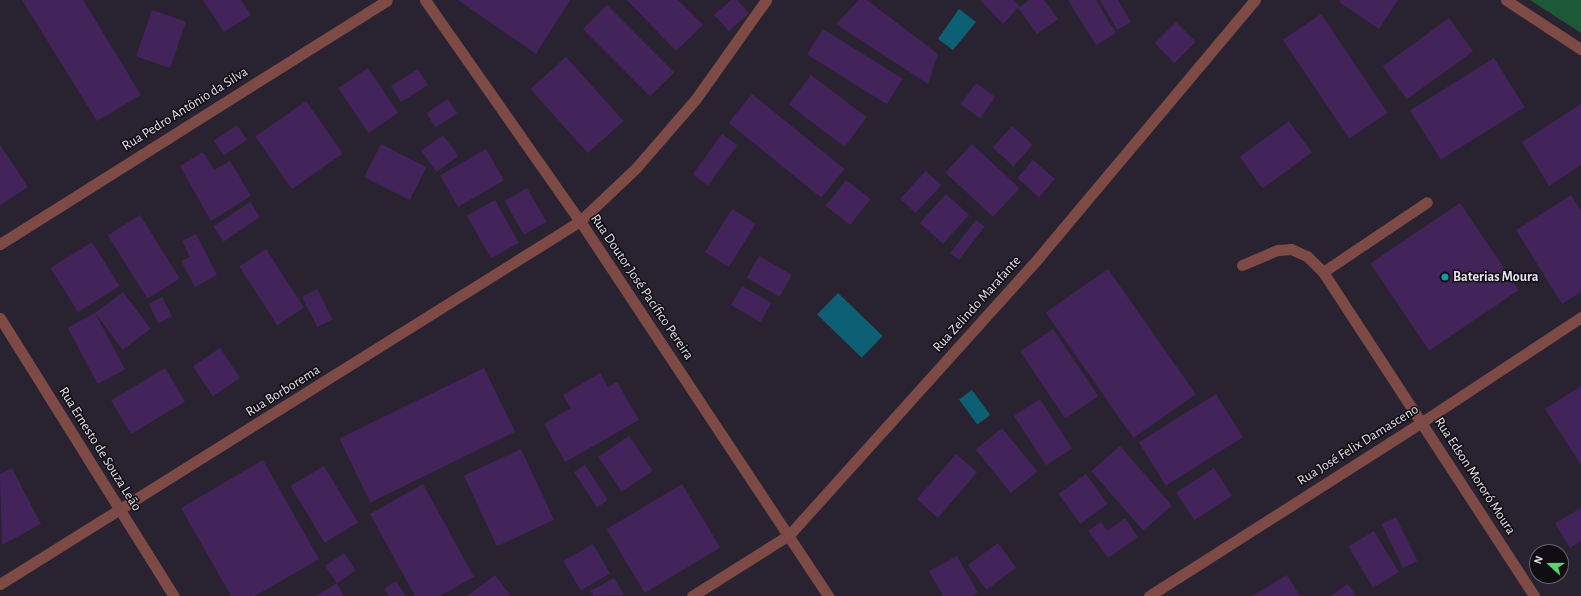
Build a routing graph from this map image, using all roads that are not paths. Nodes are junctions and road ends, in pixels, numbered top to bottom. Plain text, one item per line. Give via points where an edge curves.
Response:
1 (387, 0) edge
2 (766, 0) edge
3 (1255, 0) edge
4 (1506, 0) edge
5 (432, 3) edge
6 (1581, 49) edge
7 (1427, 202) dead end
8 (580, 221) junction
9 (0, 244) edge
10 (1242, 264) dead end
11 (1323, 272) junction
12 (1581, 317) edge
13 (0, 318) edge
14 (1422, 422) junction
15 (120, 511) junction
16 (789, 535) junction
17 (0, 584) edge
18 (174, 596) edge
19 (692, 596) edge
20 (828, 596) edge
21 (1149, 596) edge
22 (1534, 596) edge

1 - 9 street, Rua Pedro Antônio da Silva
2 - 8 street, Rua Borborema via 695,100 636,168
3 - 16 street, Rua Zelindo Marafante via 1039,257
4 - 6 street
5 - 8 street, Rua Doutor José Pacífico Pereira
7 - 11 street
8 - 15 street, Rua Borborema
8 - 16 street, Rua Doutor José Pacífico Pereira
10 - 11 street, Rua Edson Mororó Moura via 1278,250 1291,249 1307,256
11 - 14 street, Rua Edson Mororó Moura
12 - 14 street, Rua José Felix Damasceno
13 - 15 street, Rua Ernesto de Souza Leão
14 - 21 street, Rua José Felix Damasceno
14 - 22 street, Rua Edson Mororó Moura
15 - 17 street, Rua Borborema
15 - 18 street, Rua Ernesto de Souza Leão
16 - 19 street, Rua Zelindo Marafante
16 - 20 street, Rua Doutor José Pacífico Pereira

